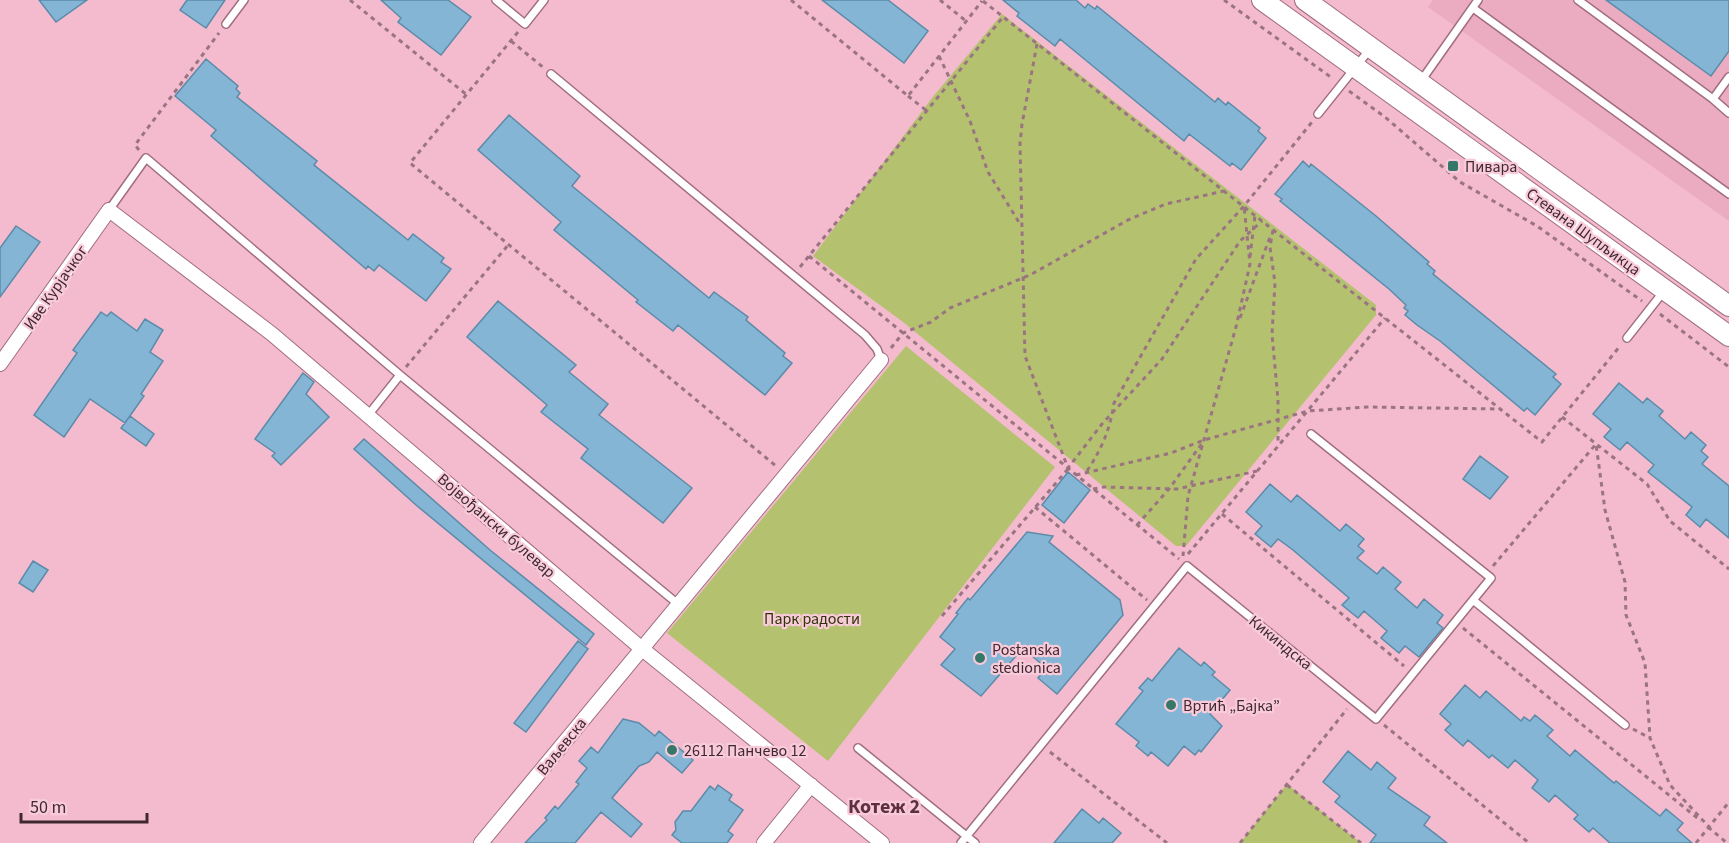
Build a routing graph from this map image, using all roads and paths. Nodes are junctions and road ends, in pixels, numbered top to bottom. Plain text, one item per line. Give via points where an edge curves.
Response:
1 (244, 0) edge
2 (350, 0) edge
3 (496, 0) edge
4 (544, 0) edge
5 (791, 0) edge
6 (940, 0) edge
7 (983, 0) edge
8 (1224, 0) edge
9 (1262, 0) edge
10 (1305, 0) edge
11 (1478, 0) edge
12 (1578, 0) edge
13 (1473, 8) junction
14 (1003, 17) junction
15 (966, 21) junction
16 (226, 24) joint
17 (525, 24) junction
18 (511, 41) junction
19 (1037, 44) junction
20 (1371, 47) junction
21 (939, 56) junction
22 (1355, 67) junction
23 (551, 74) joint
24 (1729, 76) edge
25 (951, 81) junction
26 (1420, 83) junction
27 (1341, 85) junction
28 (466, 95) junction
29 (908, 96) junction
30 (1713, 99) junction
31 (927, 111) junction
32 (1729, 113) edge
33 (1318, 114) joint
34 (146, 158) junction
35 (1224, 191) junction
36 (1729, 194) edge
37 (1244, 206) junction
38 (109, 210) junction
39 (1255, 215) junction
40 (1262, 221) junction
41 (1020, 224) junction
42 (1254, 228) junction
43 (1273, 230) junction
44 (1247, 236) junction
45 (509, 244) junction
46 (809, 256) junction
47 (1250, 264) junction
48 (793, 275) junction
49 (1023, 278) junction
50 (1665, 289) junction
51 (1729, 306) edge
52 (1651, 308) junction
53 (1385, 318) junction
54 (1236, 327) junction
55 (903, 333) junction
56 (1729, 336) edge
57 (1627, 338) joint
58 (881, 360) junction
59 (1, 361) edge
60 (1729, 367) edge
61 (400, 375) junction
62 (1500, 409) junction
63 (1308, 411) junction
64 (1113, 412) junction
65 (369, 414) junction
66 (1562, 417) junction
67 (1278, 418) junction
68 (1311, 434) dead end
69 (1204, 440) junction
70 (1596, 444) junction
71 (1278, 447) junction
72 (1068, 468) junction
73 (1258, 470) junction
74 (1087, 471) junction
75 (786, 474) junction
76 (1076, 475) junction
77 (1191, 485) junction
78 (1093, 489) junction
79 (1169, 489) junction
80 (1035, 507) junction
81 (1222, 513) junction
82 (1137, 525) junction
83 (1184, 564) junction
84 (1729, 569) edge
85 (1486, 574) junction
86 (1473, 600) junction
87 (678, 604) junction
88 (1154, 606) junction
89 (942, 615) dead end
90 (1455, 622) junction
91 (641, 648) junction
92 (1413, 673) junction
93 (1354, 700) junction
94 (1376, 719) junction
95 (1625, 725) joint
96 (1650, 738) junction
97 (1041, 745) junction
98 (858, 748) dead end
99 (1287, 784) junction
100 (811, 785) junction
101 (1729, 802) edge
102 (1710, 828) junction
103 (967, 836) junction
104 (481, 843) edge
105 (764, 843) edge
106 (882, 843) edge
107 (961, 843) edge
108 (975, 843) edge
109 (1167, 843) edge
110 (1240, 843) edge
111 (1361, 843) edge
112 (1529, 843) edge
113 (1696, 843) edge
114 (1727, 843) edge

1 - 16 lane
2 - 28 path
3 - 17 lane
4 - 17 lane
5 - 29 path
6 - 15 path
7 - 14 path
7 - 15 path
8 - 27 path
9 - 22 main road, Стевана Шупљикца
10 - 20 main road, Стевана Шупљикца
11 - 13 lane
12 - 30 lane
13 - 26 lane
13 - 36 lane
14 - 19 path
14 - 25 path
15 - 21 path
16 - 34 path via 135,145
17 - 18 path
18 - 23 path
18 - 28 path
19 - 35 path
19 - 41 path via 1022,124
20 - 22 lane
20 - 26 main road, Стевана Шупљикца
21 - 25 path
21 - 29 path
22 - 27 lane
22 - 50 main road, Стевана Шупљикца
23 - 48 lane
24 - 30 lane
25 - 31 path
25 - 41 path via 988,172
26 - 51 main road, Стевана Шупљикца
27 - 33 lane
27 - 52 path via 1460,182 1576,251
28 - 45 path via 411,163
29 - 31 path
30 - 32 lane
31 - 46 path
33 - 37 path
34 - 38 lane
34 - 61 lane
35 - 37 path
35 - 49 path via 1166,204 1128,220
37 - 39 path
37 - 44 path
37 - 64 path via 1196,259 1124,384
38 - 59 street, Иве Курјачког
38 - 65 street, Војвођански булевар via 273,334
39 - 40 path
39 - 42 path
40 - 42 path
40 - 43 path
41 - 49 path
42 - 44 path
42 - 47 path
43 - 53 path
43 - 54 path
43 - 67 path via 1272,334
44 - 47 path
44 - 64 path via 1162,359
45 - 61 path
45 - 75 path
46 - 48 path
46 - 55 path
47 - 54 path
48 - 58 lane via 865,335
49 - 55 path via 950,308 931,322
49 - 72 path via 1025,356
50 - 52 lane
50 - 56 main road, Стевана Шупљикца
52 - 57 lane
52 - 60 path
53 - 62 path
53 - 63 path
54 - 69 path
55 - 58 path
55 - 72 path
57 - 66 path
58 - 75 street, Ваљевска
61 - 65 lane
61 - 87 lane
62 - 63 path via 1367,407
62 - 66 path via 1542,442
63 - 67 path
63 - 71 path
64 - 72 path
64 - 74 path via 1104,444
65 - 91 street, Војвођански булевар
66 - 70 path
67 - 69 path
67 - 71 path
68 - 85 lane
69 - 74 path via 1171,453
69 - 77 path
69 - 79 path
70 - 84 path via 1647,484 1670,521
70 - 85 path
70 - 96 path via 1605,510 1625,582 1626,615 1645,663
71 - 73 path
72 - 76 path
72 - 80 path
73 - 77 path
73 - 81 path
74 - 76 path
75 - 87 street, Ваљевска
76 - 78 path
77 - 79 path
77 - 83 path
78 - 79 path
78 - 82 path
79 - 82 path
80 - 88 path
80 - 89 path
81 - 83 path
81 - 92 path
82 - 83 path
83 - 88 lane
83 - 93 lane, Кикиндска
85 - 86 lane via 1491,578
86 - 90 lane
86 - 95 lane
87 - 91 street, Ваљевска
88 - 97 lane
90 - 92 lane
90 - 102 path
91 - 100 street, Војвођански булевар
91 - 104 street, Ваљевска
92 - 94 lane
93 - 94 lane, Кикиндска
93 - 99 path
94 - 112 path
95 - 96 path
96 - 102 path via 1670,785
97 - 103 lane
97 - 109 path
98 - 103 lane
99 - 110 path
99 - 111 path
100 - 105 street
100 - 106 street, Војвођански булевар
101 - 102 path
102 - 113 path
102 - 114 path
103 - 107 lane
103 - 108 lane

